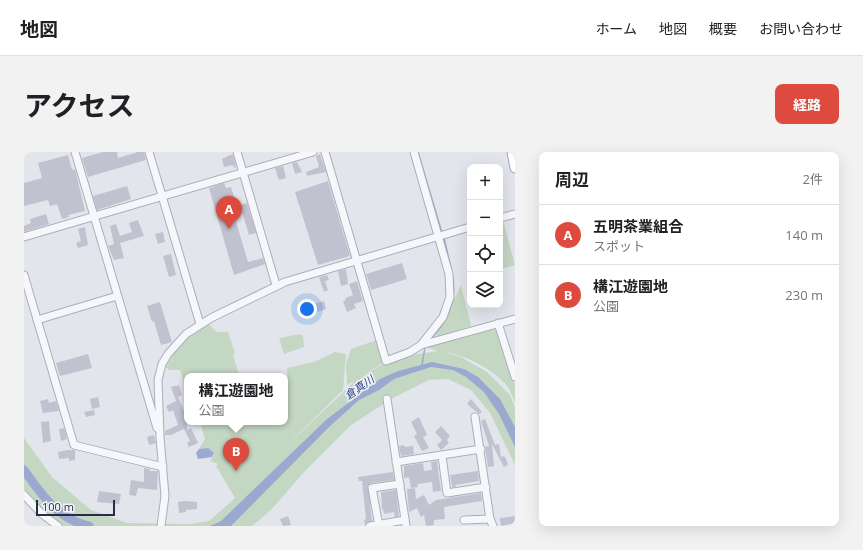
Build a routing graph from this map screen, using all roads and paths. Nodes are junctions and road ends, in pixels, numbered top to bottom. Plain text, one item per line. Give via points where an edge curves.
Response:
1 (75, 152) edge
2 (149, 152) edge
3 (237, 152) edge
4 (313, 152) edge
5 (325, 152) edge
6 (414, 152) edge
7 (243, 173) junction
8 (162, 197) junction
9 (515, 214) edge
10 (94, 217) junction
11 (503, 217) edge
12 (467, 228) edge
13 (442, 235) junction
14 (24, 237) edge
15 (356, 260) junction
16 (24, 275) edge
17 (276, 285) junction
18 (118, 296) junction
19 (515, 318) edge
20 (37, 320) junction
21 (200, 324) junction
22 (498, 324) junction
23 (422, 345) junction
24 (515, 377) edge
25 (387, 399) dead end
26 (475, 417) dead end
27 (160, 437) junction
28 (481, 449) junction
29 (442, 456) junction
30 (396, 462) junction
31 (163, 467) junction
32 (400, 484) junction
33 (486, 486) junction
34 (24, 495) edge
35 (490, 519) junction
36 (464, 520) dead end
37 (406, 523) edge
38 (161, 524) edge
39 (58, 526) edge
40 (370, 526) edge
41 (379, 526) edge
42 (493, 526) edge

1 - 10 street
2 - 8 street
3 - 7 street
4 - 7 street
5 - 15 street
6 - 13 street
7 - 8 street
7 - 17 street
8 - 10 street
8 - 21 street
9 - 11 street
10 - 14 street
10 - 18 street
12 - 13 street
13 - 15 street
13 - 23 street via 450,297 443,317
15 - 17 street
15 - 23 street via 386,361
16 - 20 street
17 - 21 street
18 - 20 street
18 - 27 street
19 - 22 street
20 - 31 street via 74,445
21 - 27 street via 175,344 162,364 158,380
22 - 23 street
22 - 24 street
25 - 30 street
26 - 28 street
27 - 31 street
28 - 29 street
28 - 33 street
29 - 30 street
29 - 33 street via 447,493
30 - 32 street
31 - 38 street via 165,496
32 - 37 street
32 - 41 street via 372,488
33 - 35 street
34 - 39 street
35 - 36 street
35 - 42 street
37 - 41 street
40 - 41 street

